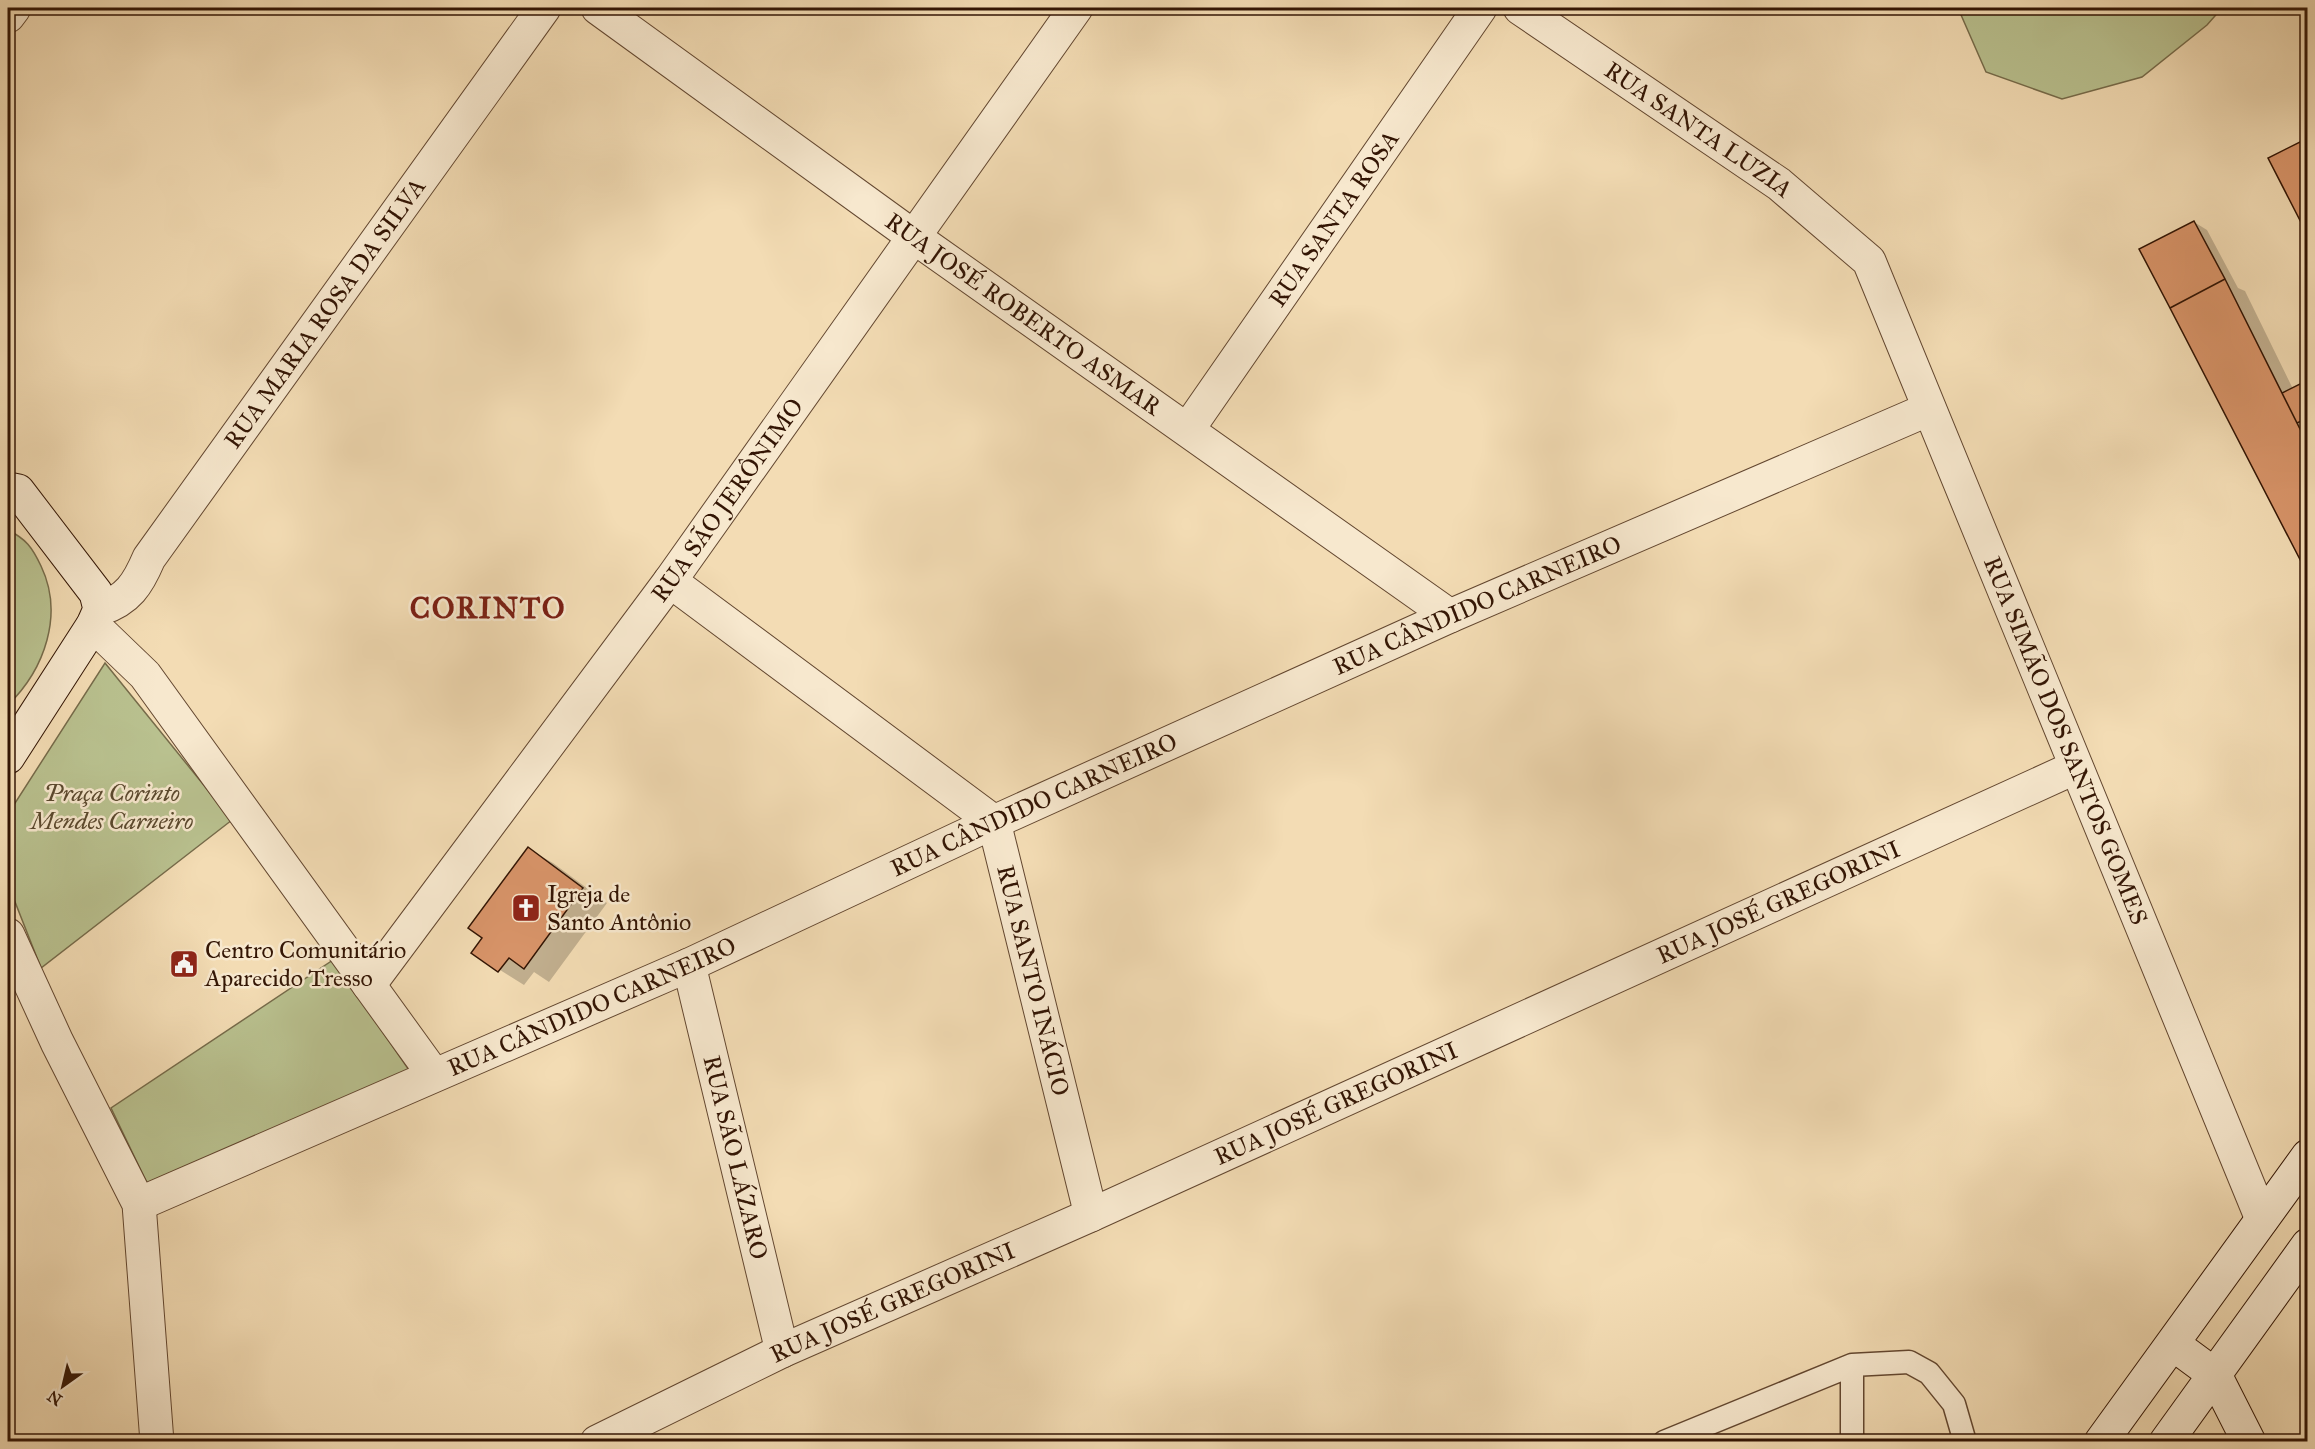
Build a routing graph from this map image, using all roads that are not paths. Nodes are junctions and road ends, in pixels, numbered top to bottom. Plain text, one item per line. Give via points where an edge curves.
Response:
1 (14, 8) edge
2 (544, 8) edge
3 (598, 8) edge
4 (1076, 8) edge
5 (1480, 8) edge
6 (1520, 8) edge
7 (8, 16) edge
8 (914, 237) junction
9 (1869, 261) joint
10 (1929, 409) junction
11 (1188, 429) junction
12 (11, 485) edge
13 (669, 581) junction
14 (96, 609) junction
15 (1450, 616) junction
16 (8, 757) edge
17 (2076, 766) junction
18 (994, 822) junction
19 (8, 935) edge
20 (688, 965) junction
21 (369, 985) junction
22 (434, 1075) junction
23 (2307, 1156) edge
24 (139, 1204) junction
25 (1091, 1215) junction
26 (2262, 1219) junction
27 (2306, 1247) edge
28 (2173, 1344) junction
29 (782, 1351) junction
30 (1852, 1365) junction
31 (2216, 1376) junction
32 (598, 1441) edge
33 (157, 1442) edge
34 (1664, 1442) edge
35 (1852, 1442) edge
36 (1965, 1442) edge
37 (2101, 1442) edge
38 (2166, 1442) edge
39 (2249, 1442) edge

1 - 7 street
2 - 14 street, RUA MARIA ROSA DA SILVA via 149,558 140,580 121,600
3 - 8 street, RUA JOSÉ ROBERTO ASMAR
4 - 8 street, RUA SÃO JERÔNIMO
5 - 11 street, RUA SANTA ROSA
6 - 9 street, RUA SANTA LUZIA via 1779,184
8 - 11 street, RUA JOSÉ ROBERTO ASMAR
8 - 13 street, RUA SÃO JERÔNIMO
9 - 10 street, RUA SIMÃO DOS SANTOS GOMES
10 - 15 street, RUA CÂNDIDO CARNEIRO
10 - 17 street, RUA SIMÃO DOS SANTOS GOMES
11 - 15 street, RUA JOSÉ ROBERTO ASMAR
12 - 14 street
13 - 18 street
13 - 21 street, RUA SÃO JERÔNIMO
14 - 16 street
14 - 21 street
15 - 18 street, RUA CÂNDIDO CARNEIRO
17 - 25 street, RUA JOSÉ GREGORINI
17 - 26 street, RUA SIMÃO DOS SANTOS GOMES
18 - 20 street, RUA CÂNDIDO CARNEIRO
18 - 25 street, RUA SANTO INÁCIO
19 - 24 street
20 - 22 street, RUA CÂNDIDO CARNEIRO
20 - 29 street, RUA SÃO LÁZARO
21 - 22 street
22 - 24 street, RUA CÂNDIDO CARNEIRO
23 - 26 street
24 - 33 street
25 - 29 street, RUA JOSÉ GREGORINI
26 - 27 street
26 - 28 street
27 - 31 street
28 - 31 street
28 - 37 street
29 - 32 street, RUA JOSÉ GREGORINI
30 - 34 lane
30 - 35 lane
30 - 36 lane via 1909,1362 1929,1373 1954,1404
31 - 38 street
31 - 39 street

